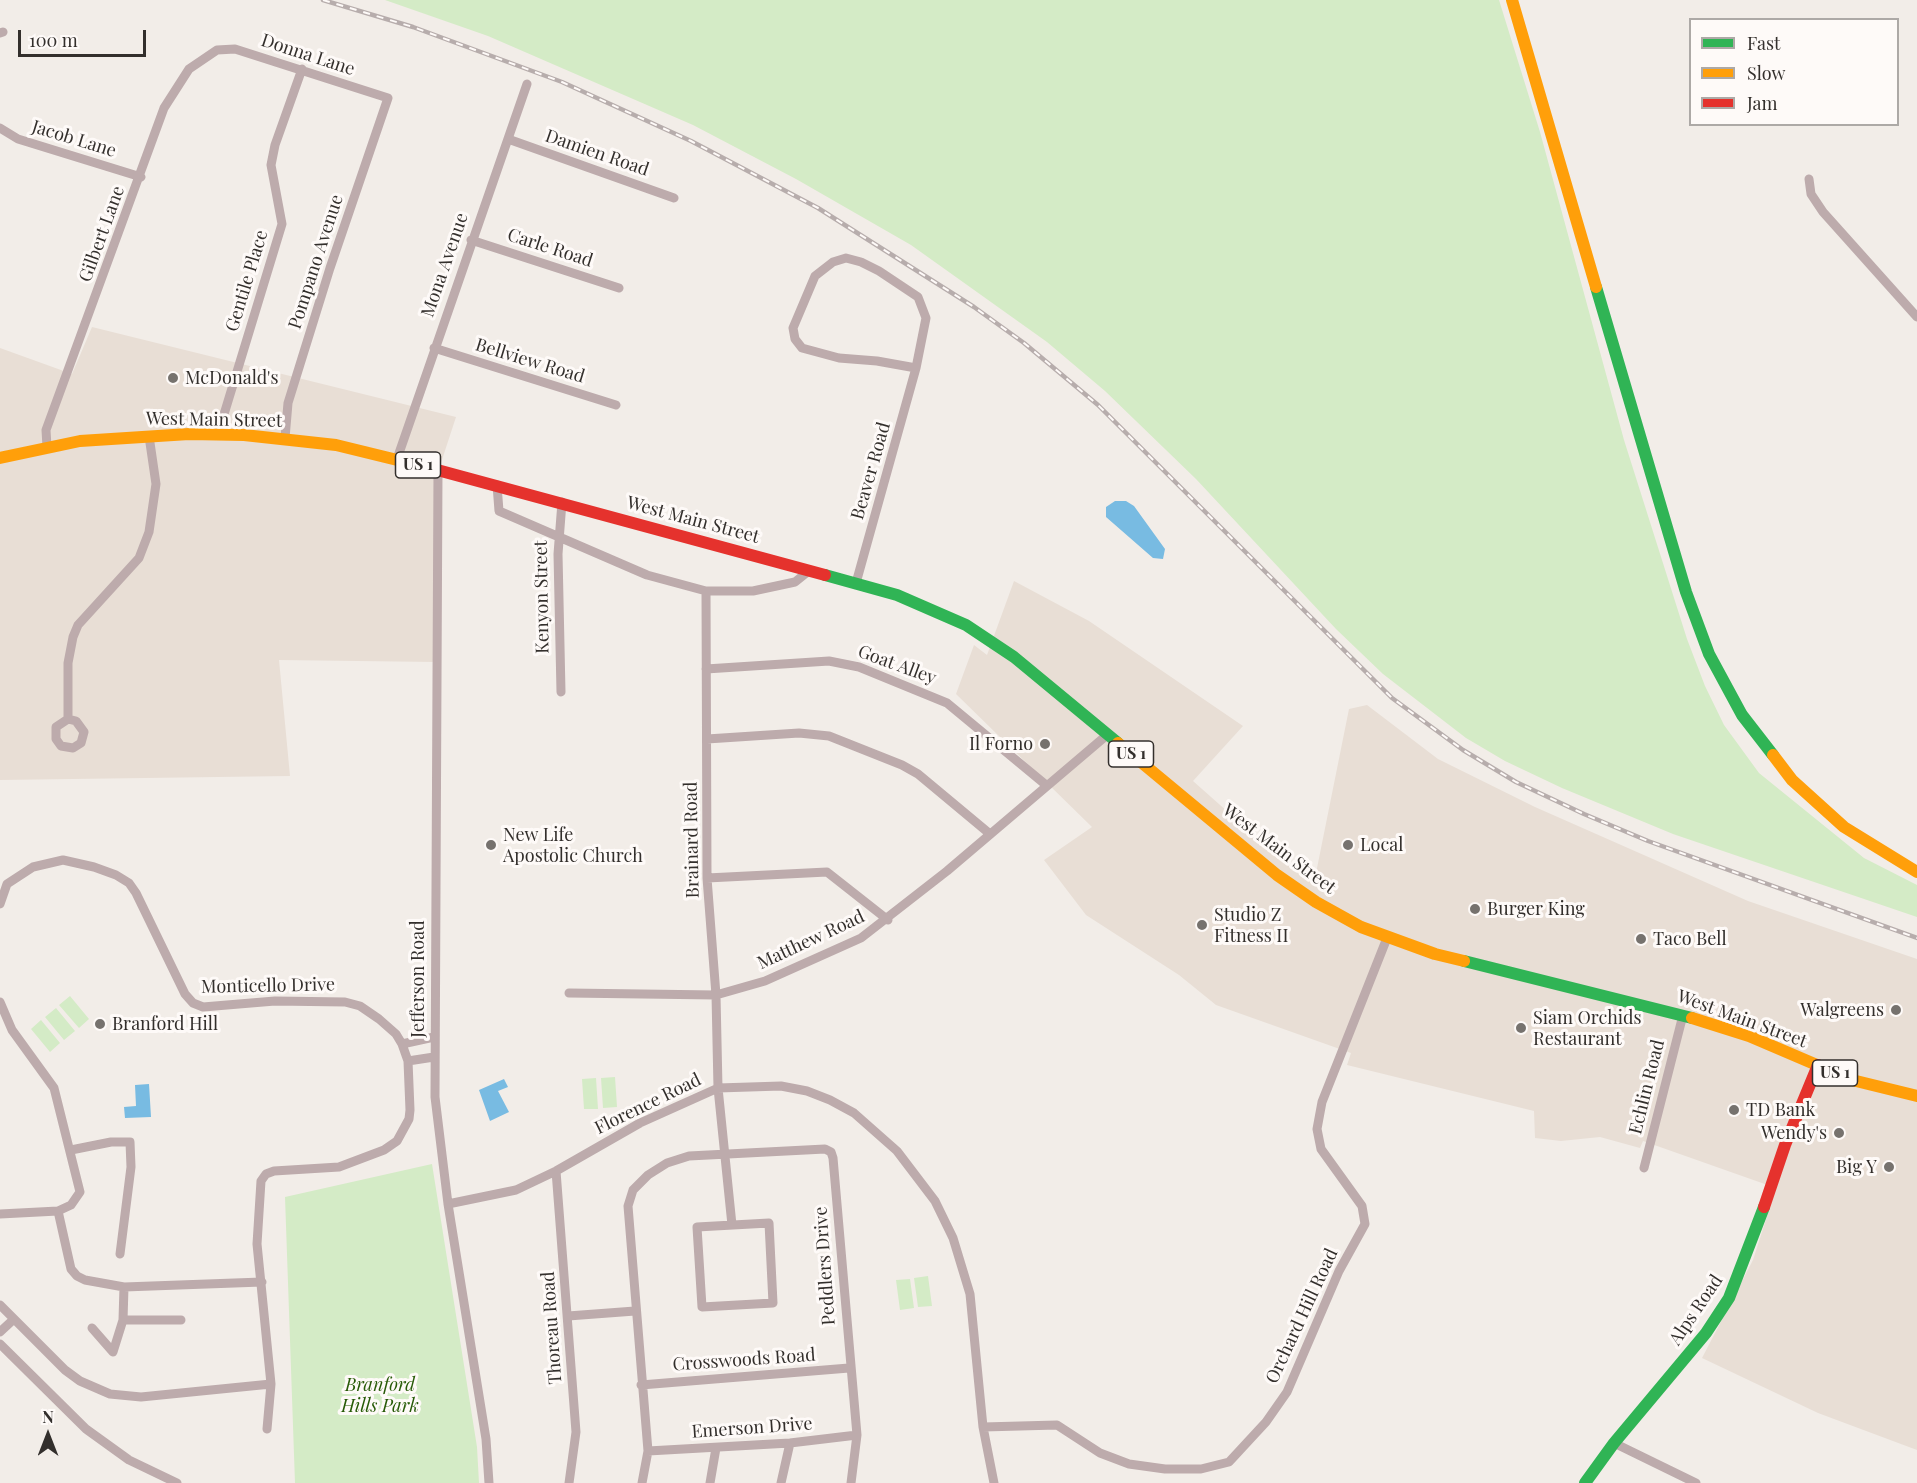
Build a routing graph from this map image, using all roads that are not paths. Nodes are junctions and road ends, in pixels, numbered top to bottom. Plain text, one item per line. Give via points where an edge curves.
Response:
1 (1512, 0) edge
2 (1520, 0) edge
3 (217, 50) joint
4 (302, 69) junction
5 (527, 84) dead end
6 (388, 98) joint
7 (0, 128) edge
8 (508, 139) junction
9 (141, 177) junction
10 (1809, 179) dead end
11 (674, 198) dead end
12 (471, 240) junction
13 (619, 288) dead end
14 (1917, 317) edge
15 (434, 348) junction
16 (916, 368) junction
17 (616, 405) dead end
18 (218, 434) junction
19 (149, 436) junction
20 (285, 438) junction
21 (48, 447) junction
22 (0, 458) edge
23 (397, 459) junction
24 (438, 471) junction
25 (497, 485) junction
26 (562, 502) junction
27 (558, 537) junction
28 (810, 570) junction
29 (856, 583) junction
30 (706, 591) junction
31 (706, 669) junction
32 (561, 692) dead end
33 (68, 719) dead end
34 (1107, 735) junction
35 (707, 739) junction
36 (1046, 785) junction
37 (990, 834) junction
38 (1917, 864) edge
39 (1917, 872) edge
40 (707, 878) junction
41 (0, 904) edge
42 (888, 920) junction
43 (1386, 938) junction
44 (569, 993) dead end
45 (716, 994) junction
46 (0, 1002) edge
47 (1683, 1015) junction
48 (435, 1037) junction
49 (402, 1044) junction
50 (434, 1057) junction
51 (408, 1060) junction
52 (1818, 1065) junction
53 (718, 1088) junction
54 (1917, 1096) edge
55 (71, 1150) junction
56 (726, 1152) junction
57 (1644, 1168) dead end
58 (556, 1171) junction
59 (448, 1204) junction
60 (58, 1211) junction
61 (0, 1214) edge
62 (732, 1225) junction
63 (120, 1254) dead end
64 (262, 1282) junction
65 (124, 1287) junction
66 (1, 1309) edge
67 (635, 1311) junction
68 (568, 1316) junction
69 (14, 1319) junction
70 (123, 1320) junction
71 (181, 1320) dead end
72 (92, 1328) dead end
73 (0, 1332) edge
74 (0, 1344) edge
75 (849, 1368) junction
76 (270, 1384) junction
77 (640, 1385) junction
78 (983, 1427) junction
79 (267, 1429) dead end
80 (857, 1436) junction
81 (790, 1443) junction
82 (1614, 1443) junction
83 (716, 1448) junction
84 (648, 1451) junction
85 (177, 1483) edge
86 (489, 1483) edge
87 (568, 1483) edge
88 (642, 1483) edge
89 (710, 1483) edge
90 (781, 1483) edge
91 (851, 1483) edge
92 (994, 1483) edge
93 (1585, 1483) edge
94 (1696, 1483) edge

1 - 39 main road via 1686,592 1709,654 1742,716 1792,780 1844,827
2 - 38 main road via 1693,590 1715,652 1752,718 1797,775 1848,821
3 - 4 street, Donna Lane via 235,49
3 - 9 street, Gilbert Lane via 189,69 164,108
4 - 6 street, Donna Lane
4 - 18 street, Gentile Place via 271,165 282,224
5 - 8 street, Mona Avenue
6 - 20 street, Pompano Avenue via 288,403
7 - 9 street, Jacob Lane via 18,140
8 - 11 street, Damien Road
8 - 12 street, Mona Avenue
9 - 21 street, Gilbert Lane via 46,430
10 - 14 street via 1811,194 1823,212
12 - 13 street, Carle Road
12 - 15 street, Mona Avenue
15 - 17 street, Bellview Road
15 - 23 street, Mona Avenue
16 - 16 street, Beaver Road via 839,358 802,348 793,328 815,276 833,262 846,258 879,271 918,297 926,318
16 - 29 street, Beaver Road
18 - 19 main road, West Main Street / US 1
18 - 20 main road, West Main Street / US 1
19 - 21 main road, West Main Street / US 1
19 - 33 street via 156,484 149,532 139,558 78,625 68,663
20 - 23 main road, West Main Street / US 1
21 - 22 main road, West Main Street / US 1
23 - 24 main road, West Main Street / US 1
24 - 25 main road, West Main Street / US 1
24 - 48 street, Jefferson Road
25 - 26 main road, West Main Street / US 1
25 - 27 street via 499,511
26 - 27 street, Kenyon Street
26 - 28 main road, West Main Street / US 1
27 - 30 street via 647,575
27 - 32 street, Kenyon Street
28 - 29 main road, West Main Street / US 1
28 - 30 street via 795,582 753,591
29 - 34 main road, West Main Street / US 1 via 913,601 966,625 1014,657
30 - 31 street, Brainard Road
31 - 35 street, Brainard Road
31 - 36 street, Goat Alley via 829,661 859,667 947,703
34 - 36 street, Matthew Road
34 - 43 main road, West Main Street / US 1 via 1296,889 1333,913
35 - 37 street via 799,733 829,736 918,774
35 - 40 street, Brainard Road
36 - 37 street, Matthew Road
37 - 42 street, Matthew Road
40 - 42 street via 827,872
40 - 45 street, Brainard Road
41 - 49 street, Monticello Drive via 7,884 33,867 63,860 94,867 129,883 193,1003 203,1006 345,1002 360,1006 379,1019
42 - 45 street, Matthew Road via 861,938 793,969
43 - 47 main road, West Main Street / US 1
43 - 78 street, Orchard Hill Road via 1322,1102 1317,1129 1320,1149 1362,1206 1365,1224 1339,1271 1287,1392 1266,1422 1229,1462 1201,1469 1129,1464 1100,1453 1057,1425
44 - 45 street, Matthew Road
45 - 53 street, Brainard Road
46 - 55 street via 12,1030 54,1088
47 - 52 main road, West Main Street / US 1 via 1749,1036
47 - 57 street, Echlin Road
48 - 49 street
48 - 50 street, Jefferson Road
49 - 51 street, Monticello Drive
50 - 51 street
50 - 59 street, Jefferson Road via 438,1138
51 - 64 street, Monticello Drive via 409,1119 397,1141 339,1167 274,1171 261,1181 257,1244
52 - 54 main road, West Main Street / US 1 via 1877,1088
52 - 82 main road, Alps Road via 1729,1298 1686,1358
53 - 56 street
53 - 58 street, Florence Road via 640,1123
53 - 78 street, Florence Road via 781,1086 830,1100 877,1132 917,1175 953,1238 970,1294
55 - 60 street via 80,1192 71,1204
55 - 63 street via 130,1142 131,1167
56 - 62 street
56 - 67 street, Peddlers Drive via 667,1163 633,1190 628,1206
56 - 75 street, Peddlers Drive via 831,1152
58 - 59 street, Florence Road via 516,1190
58 - 68 street, Thoreau Road
59 - 86 street, Jefferson Road via 486,1439
60 - 61 street
60 - 65 street via 71,1269 77,1276
62 - 62 street via 769,1223 772,1303 702,1307 697,1227
64 - 65 street
64 - 76 street, Monticello Drive
65 - 70 street
66 - 69 street
67 - 68 street
67 - 77 street, Peddlers Drive
68 - 87 street, Thoreau Road via 576,1432
69 - 73 street
69 - 76 street via 65,1370 110,1394 141,1397
70 - 71 street
70 - 72 street via 113,1352
74 - 85 street via 86,1430 129,1460
75 - 77 street, Crosswoods Road
75 - 80 street, Peddlers Drive
76 - 79 street, Monticello Drive
77 - 84 street, Peddlers Drive
78 - 92 street, Florence Road
80 - 81 street, Emerson Drive
80 - 91 street, Peddlers Drive
81 - 83 street, Emerson Drive
81 - 90 street
82 - 93 main road, Alps Road
82 - 94 street
83 - 84 street, Emerson Drive
83 - 89 street
84 - 88 street, Peddlers Drive

